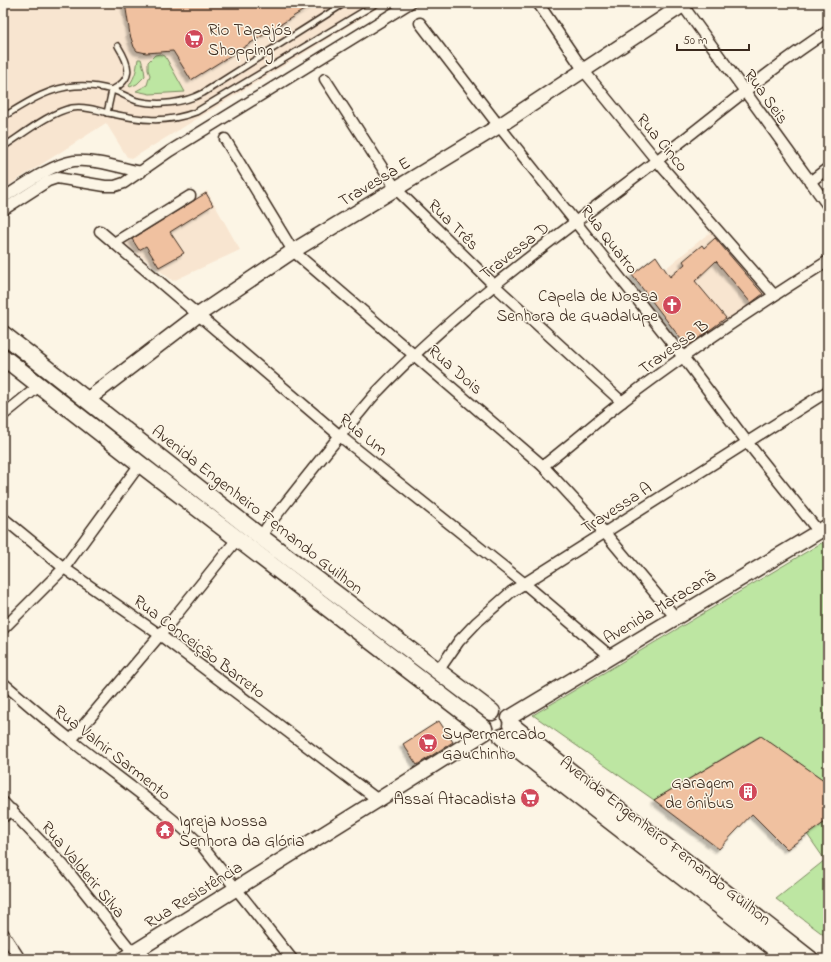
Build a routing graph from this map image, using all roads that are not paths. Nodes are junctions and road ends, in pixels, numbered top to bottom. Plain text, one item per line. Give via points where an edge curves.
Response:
1 (345, 3) edge
2 (377, 3) edge
3 (410, 3) edge
4 (538, 3) edge
5 (683, 4) edge
6 (420, 23) dead end
7 (828, 31) edge
8 (118, 46) dead end
9 (584, 71) junction
10 (325, 79) dead end
11 (112, 90) junction
12 (744, 92) junction
13 (107, 113) junction
14 (3, 117) edge
15 (499, 126) junction
16 (226, 139) dead end
17 (3, 147) edge
18 (657, 161) junction
19 (56, 167) junction
20 (828, 168) edge
21 (141, 172) junction
22 (57, 178) junction
23 (810, 182) junction
24 (396, 189) junction
25 (190, 196) dead end
26 (3, 198) edge
27 (828, 206) edge
28 (3, 210) edge
29 (576, 221) junction
30 (100, 231) dead end
31 (114, 243) junction
32 (293, 251) junction
33 (828, 261) edge
34 (494, 285) junction
35 (774, 295) junction
36 (198, 315) junction
37 (3, 334) edge
38 (415, 355) junction
39 (3, 357) edge
40 (683, 357) junction
41 (39, 386) junction
42 (828, 391) edge
43 (87, 400) junction
44 (622, 402) junction
45 (3, 415) edge
46 (340, 436) junction
47 (747, 442) junction
48 (140, 464) junction
49 (543, 466) junction
50 (3, 518) edge
51 (824, 529) edge
52 (605, 533) junction
53 (261, 537) junction
54 (238, 538) junction
55 (64, 568) junction
56 (525, 584) junction
57 (676, 618) junction
58 (3, 629) edge
59 (160, 635) junction
60 (610, 656) junction
61 (438, 671) junction
62 (3, 683) edge
63 (492, 712) junction
64 (507, 727) junction
65 (485, 730) junction
66 (71, 740) junction
67 (378, 800) junction
68 (3, 802) edge
69 (12, 810) junction
70 (3, 817) edge
71 (235, 889) junction
72 (3, 933) edge
73 (131, 957) edge
74 (20, 959) edge
75 (292, 959) edge
76 (788, 959) edge
77 (810, 959) edge

1 - 11 lane via 192,98 158,103 137,101
2 - 13 lane via 196,112 180,118 162,120 142,120
3 - 21 street via 170,151
4 - 9 street, Rua Cinco
5 - 9 street, Travessa E
5 - 12 street, Rua Seis
6 - 15 street, Rua Quatro
7 - 12 street, Travessa D
8 - 11 lane via 126,59 127,75 125,82
9 - 15 street, Travessa E
9 - 18 street, Rua Cinco
10 - 24 street, Rua Três
11 - 13 lane
11 - 14 lane via 76,86 58,89 35,97
12 - 18 street, Travessa D
12 - 23 street, Rua Seis
13 - 17 lane via 88,108 60,111
15 - 24 street, Travessa E
15 - 29 street, Rua Quatro
16 - 32 street, Rua Dois
18 - 29 street, Travessa D
18 - 35 street, Rua Cinco
19 - 21 street via 74,161 88,161
19 - 22 street
19 - 26 street
20 - 23 street
21 - 22 street via 115,186
22 - 28 street via 48,181
23 - 27 street, Rua Seis
24 - 32 street, Travessa E
24 - 34 street, Rua Três
25 - 31 street
29 - 34 street, Travessa D
29 - 40 street, Rua Quatro
30 - 31 street, Rua Um
31 - 36 street, Rua Um
32 - 36 street, Travessa E
32 - 38 street, Rua Dois
33 - 35 street, Travessa B
34 - 38 street, Travessa D
34 - 44 street, Rua Três
35 - 40 street, Travessa B
36 - 43 street, Travessa E
36 - 46 street, Rua Um
37 - 43 main road, Avenida Engenheiro Fernando Guilhon
38 - 46 street, Travessa D via 376,393
38 - 49 street, Rua Dois
39 - 41 main road, Avenida Engenheiro Fernando Guilhon
40 - 44 street, Travessa B
40 - 47 street, Rua Quatro
41 - 45 street
41 - 48 main road, Avenida Engenheiro Fernando Guilhon
42 - 47 street, Travessa A
43 - 53 main road, Avenida Engenheiro Fernando Guilhon
44 - 49 street, Travessa B
46 - 53 street, Travessa D via 267,526
46 - 56 street, Rua Um
47 - 51 street, Rua Quatro
47 - 52 street, Travessa A
48 - 54 main road, Avenida Engenheiro Fernando Guilhon
48 - 55 street
49 - 52 street, Rua Dois
50 - 55 street, Rua Conceição Barreto
51 - 57 street, Avenida Maracanã
52 - 56 street, Travessa A
52 - 57 street, Rua Dois
53 - 61 main road, Avenida Engenheiro Fernando Guilhon
54 - 59 street
54 - 65 main road, Avenida Engenheiro Fernando Guilhon
55 - 58 street
55 - 59 street, Rua Conceição Barreto
56 - 60 street, Rua Um
56 - 61 street, Travessa A via 476,622
57 - 60 street, Avenida Maracanã
59 - 66 street
59 - 67 street, Rua Conceição Barreto
60 - 64 street, Avenida Maracanã
61 - 63 main road, Avenida Engenheiro Fernando Guilhon
62 - 66 street, Rua Valnir Sarmento
63 - 64 main road, Avenida Engenheiro Fernando Guilhon via 502,712
63 - 65 main road via 485,719
64 - 65 main road, Avenida Engenheiro Fernando Guilhon via 493,738
64 - 76 main road, Avenida Engenheiro Fernando Guilhon
64 - 77 main road, Avenida Engenheiro Fernando Guilhon
65 - 67 street, Rua Resistência
66 - 71 street, Rua Valnir Sarmento via 188,833 202,846
67 - 71 street, Rua Resistência
68 - 69 street, Rua Valderir Silva
69 - 70 street
69 - 73 street, Rua Valderir Silva via 64,866
71 - 73 street, Rua Resistência
71 - 75 street, Rua Valnir Sarmento
72 - 74 street

